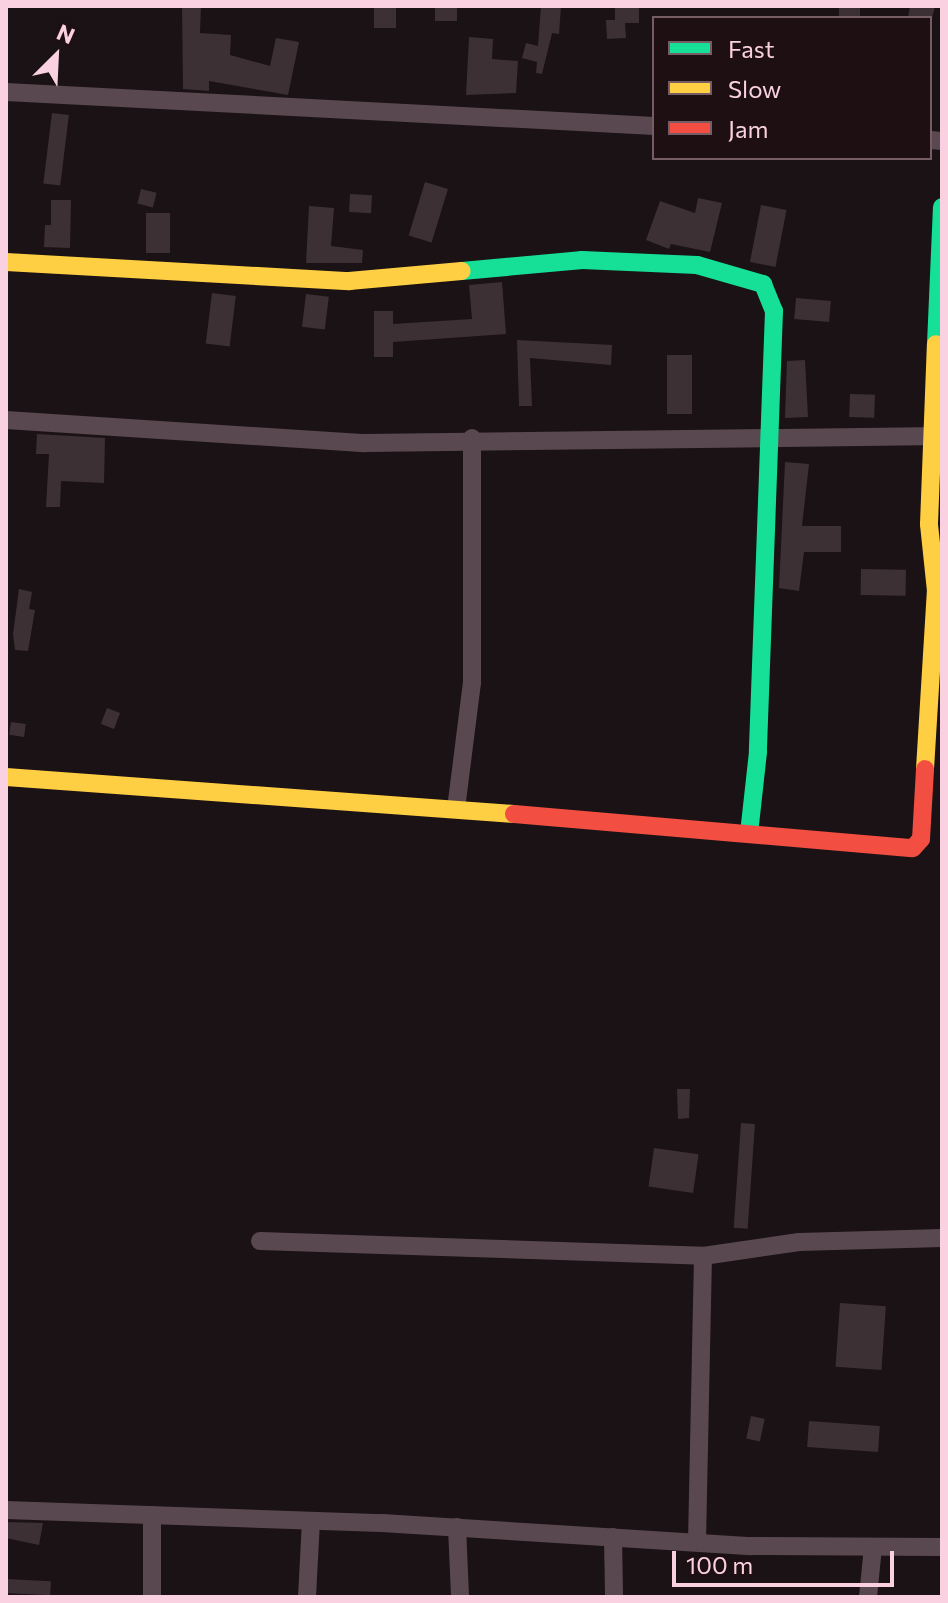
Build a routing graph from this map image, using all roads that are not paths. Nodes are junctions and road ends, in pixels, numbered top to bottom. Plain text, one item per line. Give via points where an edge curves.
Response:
1 (6, 92) edge
2 (652, 126) edge
3 (942, 207) edge
4 (940, 261) edge
5 (6, 262) edge
6 (6, 420) edge
7 (937, 435) edge
8 (472, 438) junction
9 (769, 438) junction
10 (939, 592) edge
11 (6, 777) edge
12 (456, 809) junction
13 (749, 834) junction
14 (942, 1238) edge
15 (260, 1241) dead end
16 (703, 1256) junction
17 (6, 1510) edge
18 (152, 1515) junction
19 (311, 1521) junction
20 (457, 1527) junction
21 (613, 1537) junction
22 (697, 1542) junction
23 (873, 1547) junction
24 (942, 1547) edge
25 (152, 1597) edge
26 (307, 1597) edge
27 (460, 1597) edge
28 (614, 1597) edge
29 (868, 1597) edge

1 - 2 street
3 - 4 street
4 - 7 street
5 - 9 street via 349,281 556,260 732,271 763,284 771,295
6 - 8 street via 365,443
7 - 9 street
7 - 10 street via 929,524
8 - 9 street
8 - 12 street via 472,683
9 - 13 street via 758,752
10 - 13 street via 921,839 913,848
11 - 12 street
12 - 13 street
14 - 16 street via 799,1242
15 - 16 street
16 - 22 street
17 - 18 street
18 - 19 street
18 - 25 street
19 - 20 street
19 - 26 street
20 - 21 street
20 - 27 street
21 - 22 street
21 - 28 street
22 - 23 street
23 - 24 street
23 - 29 street

